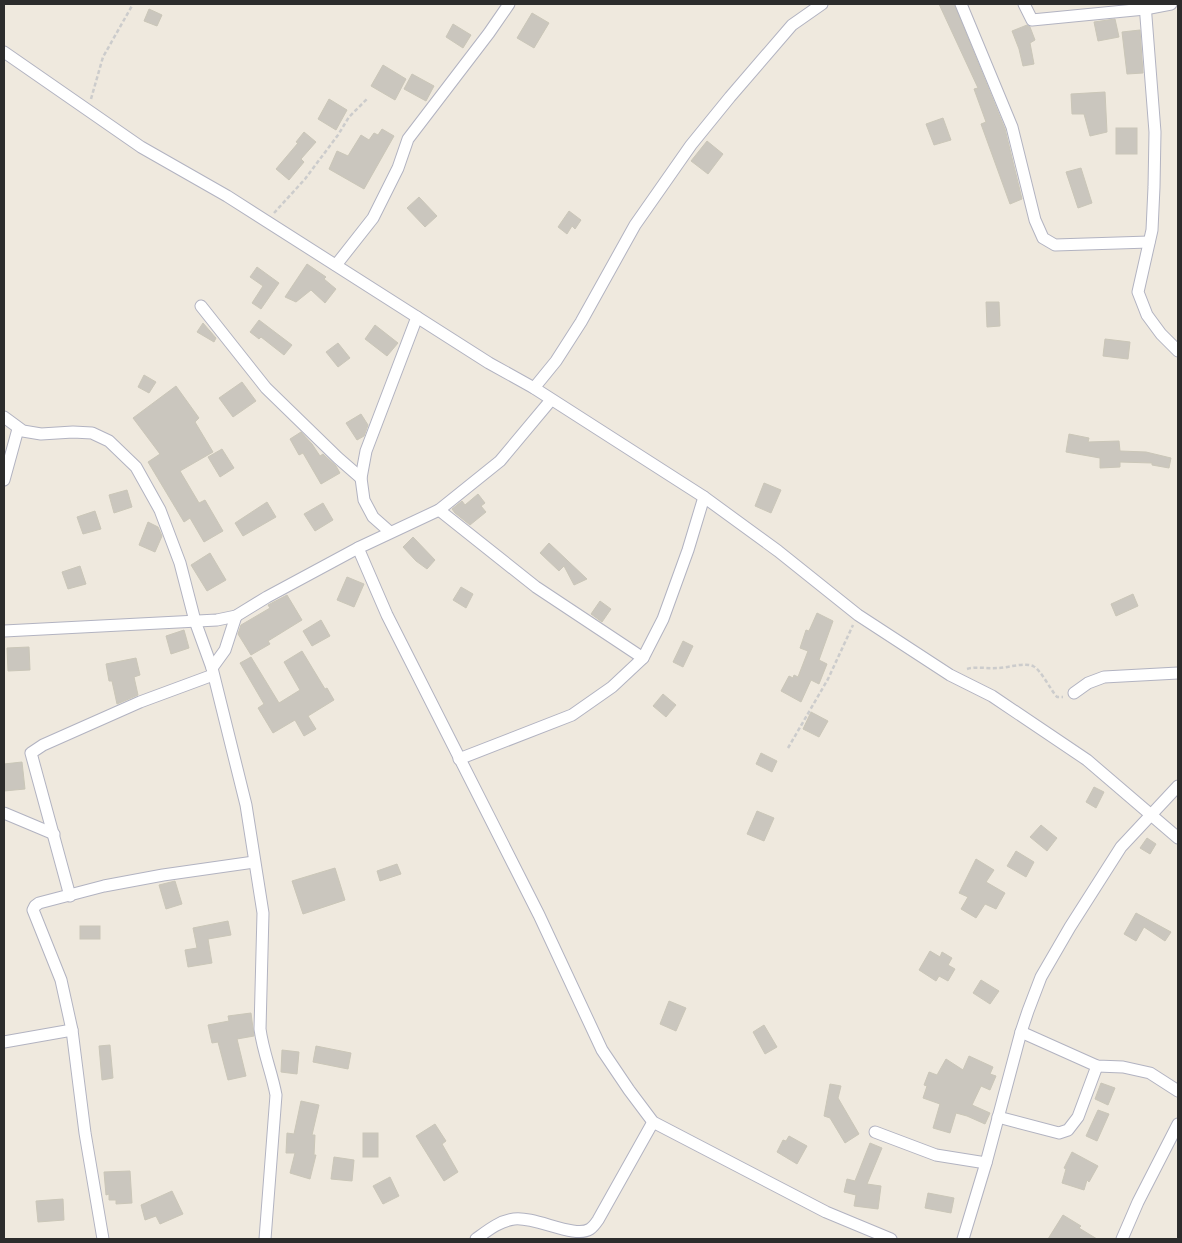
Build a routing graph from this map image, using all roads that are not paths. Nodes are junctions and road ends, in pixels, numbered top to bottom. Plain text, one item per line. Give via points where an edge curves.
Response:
1 (509, 4) edge
2 (822, 4) edge
3 (961, 4) edge
4 (1024, 4) edge
5 (1171, 4) edge
6 (1145, 6) edge
7 (4, 52) edge
8 (1149, 242) junction
9 (336, 265) junction
10 (202, 306) dead end
11 (417, 317) junction
12 (1178, 351) edge
13 (534, 388) junction
14 (551, 400) junction
15 (4, 417) edge
16 (18, 429) junction
17 (361, 478) junction
18 (4, 480) edge
19 (704, 497) junction
20 (439, 510) junction
21 (390, 532) junction
22 (358, 548) junction
23 (236, 616) junction
24 (195, 621) junction
25 (4, 631) edge
26 (644, 658) junction
27 (212, 672) junction
28 (1178, 673) edge
29 (1074, 693) road end
30 (459, 759) junction
31 (1178, 786) edge
32 (4, 813) edge
33 (1151, 814) junction
34 (54, 834) junction
35 (1178, 838) edge
36 (254, 862) junction
37 (70, 896) junction
38 (72, 1030) junction
39 (1021, 1032) junction
40 (4, 1042) edge
41 (1097, 1066) junction
42 (1178, 1091) edge
43 (998, 1116) junction
44 (653, 1122) junction
45 (1178, 1124) edge
46 (876, 1132) dead end
47 (986, 1163) junction
48 (103, 1239) edge
49 (265, 1239) edge
50 (476, 1239) edge
51 (891, 1239) edge
52 (963, 1239) edge
53 (1122, 1239) edge

1 - 9 street via 408,139 398,168 373,218
2 - 13 street via 792,25 691,146 635,226 566,346
3 - 8 street via 1012,127 1035,220 1043,238 1056,245
4 - 6 street via 1032,20
5 - 6 street
6 - 8 street via 1155,132
7 - 9 street via 141,147 227,196
8 - 12 street via 1138,292 1146,315
9 - 11 street
10 - 17 street via 266,388
11 - 13 street
11 - 17 street via 366,450
13 - 14 street
14 - 19 street
14 - 20 street via 500,461
15 - 16 street
16 - 18 street
16 - 24 street via 41,434 92,433 109,441 136,467 160,510 180,562
17 - 21 street via 364,500 373,517
19 - 26 street via 663,619
19 - 33 street via 858,615 950,675 992,696 1087,760
20 - 21 street
20 - 26 street via 536,587
21 - 22 street
22 - 23 street
22 - 30 street via 387,615
23 - 24 street
23 - 27 street via 225,650
24 - 25 street
24 - 27 street
26 - 30 street via 612,687 572,715
27 - 34 street via 34,750 31,755
27 - 36 street via 246,805
28 - 29 street via 1104,677
30 - 44 street via 602,1050
31 - 33 street
32 - 34 street
33 - 35 street
33 - 39 street via 1121,847 1070,927 1041,977
34 - 37 street
36 - 37 street via 163,875
36 - 49 street via 262,913 260,1029 276,1096
37 - 38 street via 38,903 33,910 61,980
38 - 40 street
38 - 48 street
39 - 41 street
39 - 43 street
41 - 42 street via 1150,1073
41 - 43 street via 1078,1117 1068,1130 1059,1133
43 - 47 street
44 - 50 street via 598,1220 589,1230 577,1232 527,1218 512,1219
44 - 51 street via 826,1212
45 - 53 street
46 - 47 street via 936,1155
47 - 52 street

